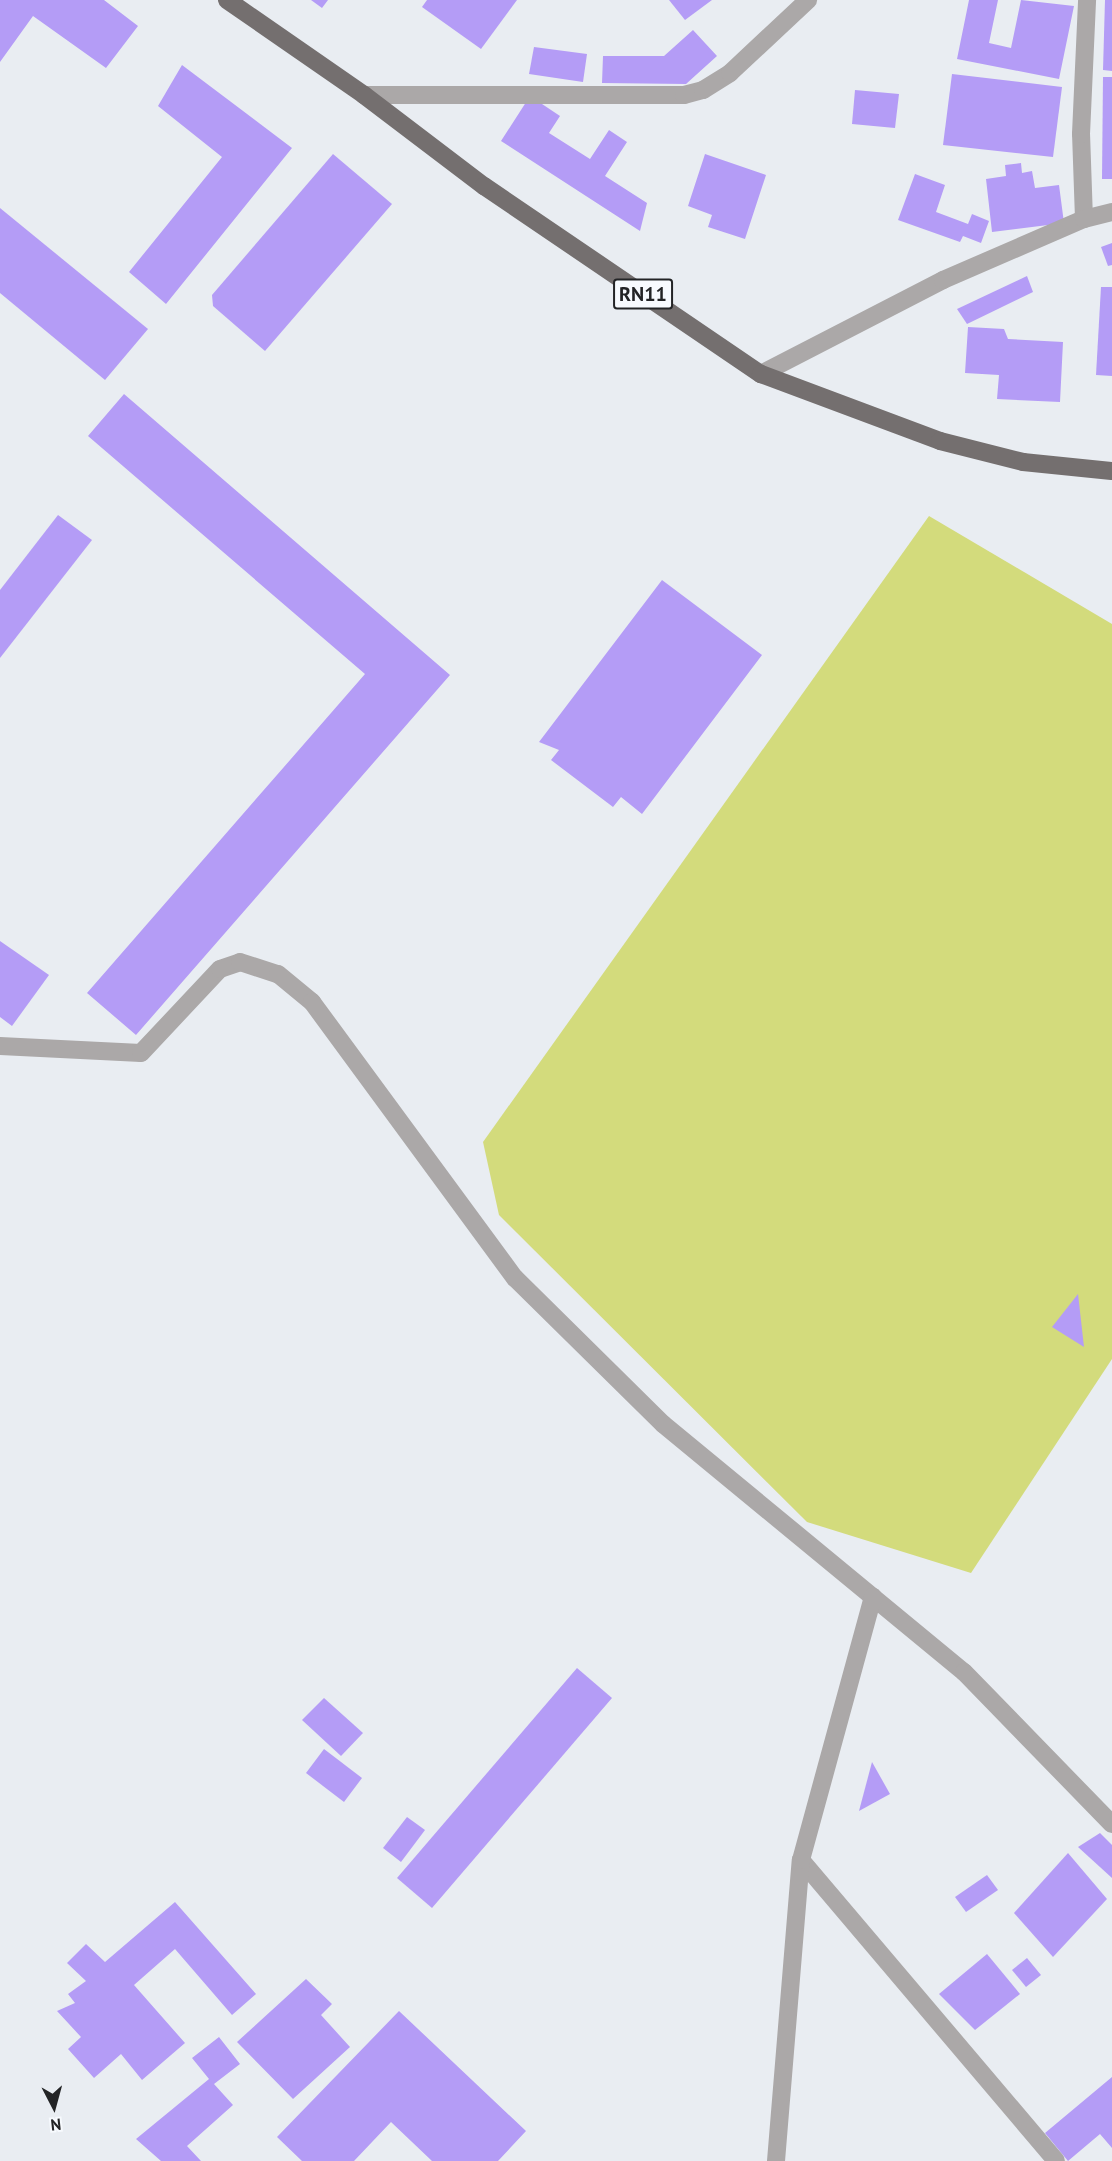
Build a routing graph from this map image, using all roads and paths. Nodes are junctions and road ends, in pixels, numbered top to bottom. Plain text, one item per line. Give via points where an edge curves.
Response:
1 (227, 0) edge
2 (808, 0) edge
3 (1087, 0) edge
4 (364, 95) junction
5 (1112, 212) edge
6 (1084, 219) junction
7 (761, 374) junction
8 (1112, 471) edge
9 (0, 1046) edge
10 (873, 1598) junction
11 (1112, 1824) edge
12 (801, 1860) junction
13 (776, 2161) edge
14 (1056, 2161) edge

1 - 4 main road, RN11
2 - 4 street via 730,73 703,90 684,95
3 - 6 street via 1081,134
4 - 7 main road, RN11 via 484,186
5 - 6 street
6 - 7 street via 943,280
7 - 8 main road, RN11 via 940,441 1023,462
9 - 10 street via 141,1053 220,969 240,962 278,974 312,1002 515,1278 663,1424
10 - 11 street via 964,1672
10 - 12 street
12 - 13 street
12 - 14 street

